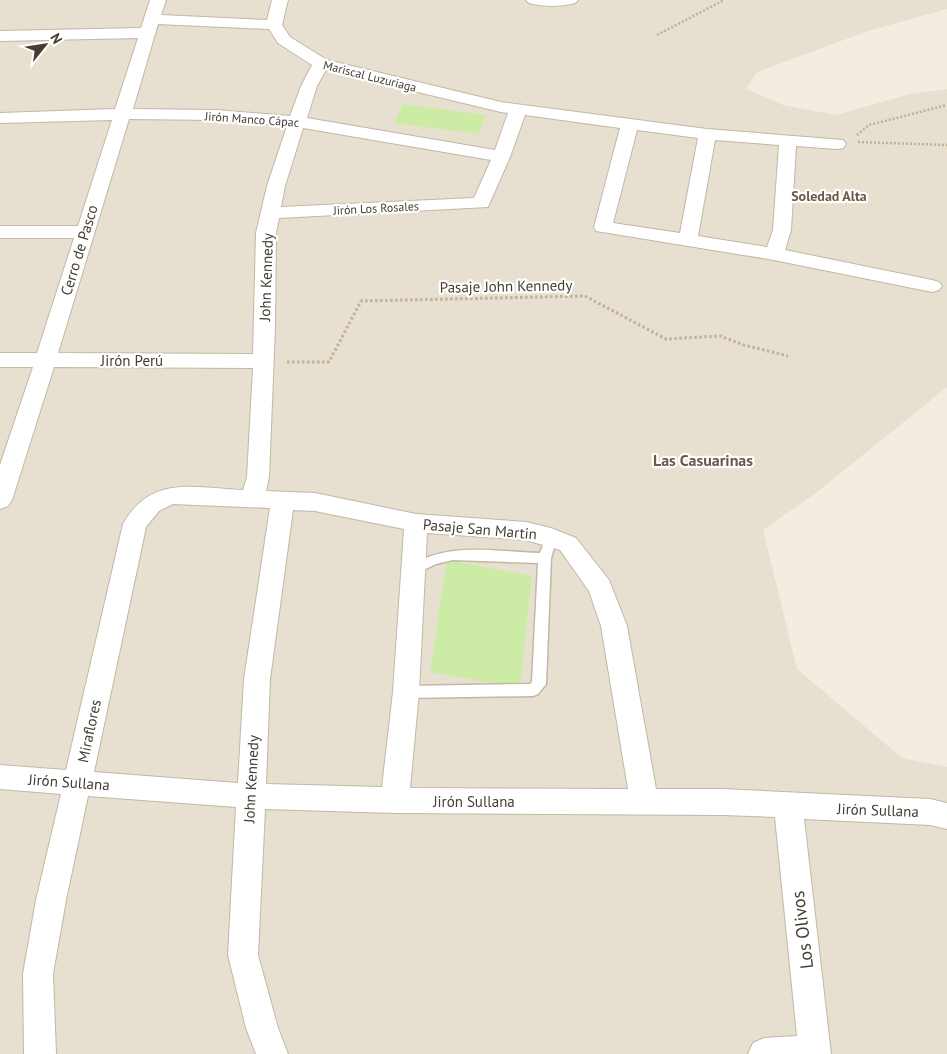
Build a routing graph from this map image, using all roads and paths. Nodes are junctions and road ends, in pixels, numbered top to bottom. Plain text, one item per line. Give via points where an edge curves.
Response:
1 (158, 0) edge
2 (280, 0) edge
3 (534, 0) edge
4 (570, 0) edge
5 (724, 0) edge
6 (149, 26) junction
7 (274, 26) junction
8 (657, 35) dead end
9 (0, 36) edge
10 (321, 64) junction
11 (947, 105) edge
12 (518, 110) junction
13 (123, 114) junction
14 (0, 118) edge
15 (297, 121) junction
16 (630, 124) junction
17 (707, 134) junction
18 (788, 141) junction
19 (843, 143) junction
20 (947, 145) edge
21 (501, 157) junction
22 (271, 212) junction
23 (0, 232) edge
24 (84, 232) junction
25 (688, 240) junction
26 (774, 254) junction
27 (932, 286) dead end
28 (788, 356) dead end
29 (0, 360) edge
30 (46, 360) junction
31 (263, 361) junction
32 (252, 498) junction
33 (0, 500) edge
34 (283, 501) junction
35 (151, 505) joint
36 (416, 523) junction
37 (548, 547) junction
38 (413, 570) junction
39 (406, 692) junction
40 (0, 777) edge
41 (78, 782) junction
42 (250, 796) junction
43 (395, 800) junction
44 (644, 802) junction
45 (788, 806) junction
46 (947, 816) edge
47 (816, 1052) edge
48 (40, 1054) edge
49 (272, 1054) edge
50 (764, 1054) edge

1 - 6 street, Cerro de Pasco
2 - 7 street
3 - 4 street
5 - 8 path
6 - 7 street
6 - 9 street
6 - 13 street, Cerro de Pasco
7 - 10 street, Mariscal Luzuriaga via 284,40
10 - 12 street, Mariscal Luzuriaga
10 - 15 street, John Kennedy via 309,86
11 - 19 path via 869,125
12 - 16 street, Mariscal Luzuriaga
12 - 21 street
13 - 14 street, Jirón Manco Cápac
13 - 15 street, Jirón Manco Cápac via 189,114
13 - 24 street, Cerro de Pasco
15 - 21 street, Jirón Manco Cápac
15 - 22 street, John Kennedy
16 - 17 street, Mariscal Luzuriaga
16 - 25 street via 603,227
17 - 18 street, Mariscal Luzuriaga
17 - 25 street
18 - 19 street, Mariscal Luzuriaga
18 - 26 street via 784,215
19 - 20 path
21 - 22 street, Jirón Los Rosales via 481,203
22 - 31 street, John Kennedy via 266,233
23 - 24 street
24 - 30 street, Cerro de Pasco
25 - 26 street
26 - 27 street
28 - 31 path, Pasaje John Kennedy via 720,336 666,339 585,296 361,301 328,362
29 - 30 street, Jirón Perú
30 - 31 street, Jirón Perú
30 - 33 street, Cerro de Pasco
31 - 32 street, John Kennedy via 258,477
32 - 34 street, Pasaje San Martin
32 - 35 street, Pasaje San Martin via 170,495
34 - 36 street, Pasaje San Martin via 315,502
34 - 42 street, John Kennedy via 257,679
35 - 41 street, Miraflores via 135,524
36 - 37 street, Pasaje San Martin via 526,531
36 - 38 street
37 - 38 lane via 453,555
37 - 39 lane via 537,687 533,690
37 - 44 street, Pasaje San Martin via 568,544 600,587 614,626
38 - 39 street
39 - 43 street
40 - 41 street, Jirón Sullana
41 - 42 street, Jirón Sullana
41 - 48 street, Miraflores via 38,974
42 - 43 street, Jirón Sullana
42 - 49 street, John Kennedy via 243,955
43 - 44 street, Jirón Sullana
44 - 45 street, Jirón Sullana
45 - 46 street, Jirón Sullana via 930,812
45 - 47 street, Los Olivos
47 - 50 street

